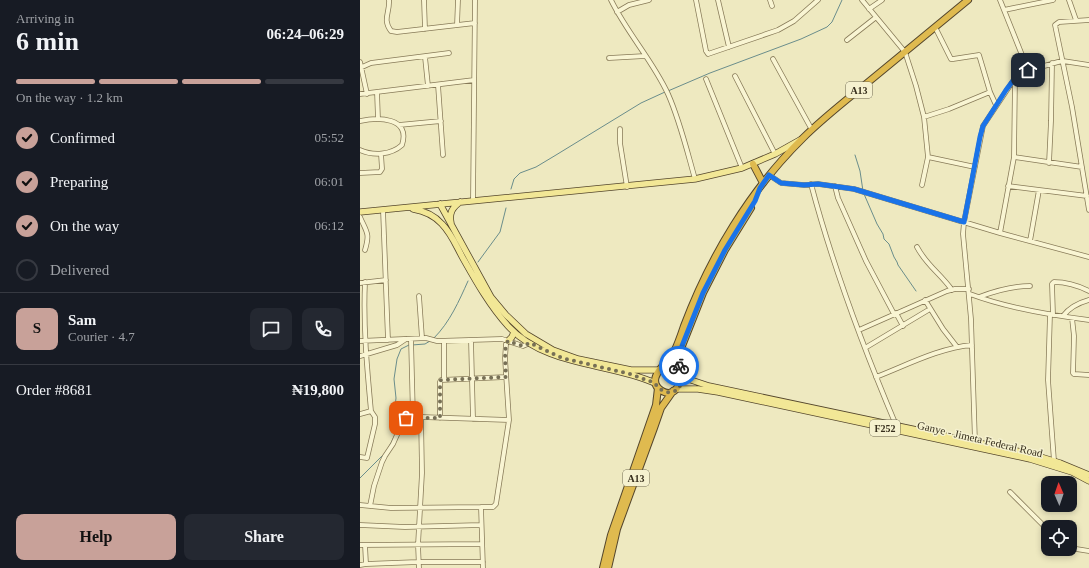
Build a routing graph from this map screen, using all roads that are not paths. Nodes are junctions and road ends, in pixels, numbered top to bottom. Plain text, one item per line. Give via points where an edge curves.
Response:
1 (389, 0) edge
2 (424, 0) edge
3 (458, 0) edge
4 (475, 0) edge
5 (611, 0) edge
6 (629, 0) edge
7 (649, 0) edge
8 (696, 0) edge
9 (718, 0) edge
10 (770, 0) edge
11 (818, 0) edge
12 (862, 0) edge
13 (882, 0) edge
14 (968, 0) edge
15 (1000, 0) edge
16 (1053, 0) edge
17 (1069, 0) edge
18 (629, 5) junction
19 (772, 6) dead end
20 (869, 9) junction
21 (1004, 10) junction
22 (617, 12) junction
23 (876, 18) junction
24 (1076, 20) junction
25 (1089, 20) edge
26 (475, 23) junction
27 (457, 25) junction
28 (936, 26) junction
29 (426, 29) junction
30 (847, 40) dead end
31 (728, 48) junction
32 (905, 52) junction
33 (449, 53) dead end
34 (645, 56) junction
35 (425, 57) junction
36 (609, 58) dead end
37 (772, 59) dead end
38 (1063, 61) junction
39 (360, 62) edge
40 (1052, 63) junction
41 (1089, 65) edge
42 (361, 68) edge
43 (1028, 70) junction
44 (735, 76) dead end
45 (1015, 78) junction
46 (474, 80) junction
47 (706, 80) dead end
48 (438, 85) junction
49 (428, 86) junction
50 (377, 92) junction
51 (990, 92) junction
52 (360, 94) edge
53 (367, 94) junction
54 (996, 105) junction
55 (924, 116) junction
56 (378, 119) junction
57 (360, 121) edge
58 (440, 121) junction
59 (399, 125) junction
60 (620, 129) dead end
61 (812, 130) junction
62 (803, 138) junction
63 (360, 150) edge
64 (381, 154) junction
65 (775, 154) junction
66 (443, 155) dead end
67 (928, 156) junction
68 (1014, 157) junction
69 (1049, 163) junction
70 (752, 164) junction
71 (975, 167) junction
72 (1082, 167) junction
73 (742, 168) junction
74 (360, 173) edge
75 (769, 175) junction
76 (695, 179) junction
77 (810, 184) junction
78 (922, 184) dead end
79 (762, 186) junction
80 (835, 186) junction
81 (1008, 186) junction
82 (627, 187) junction
83 (1039, 190) junction
84 (1087, 196) junction
85 (473, 201) junction
86 (460, 202) junction
87 (440, 204) junction
88 (407, 208) junction
89 (383, 210) junction
90 (1089, 210) edge
91 (360, 212) edge
92 (360, 217) edge
93 (964, 222) junction
94 (452, 227) junction
95 (1000, 233) junction
96 (1030, 241) junction
97 (917, 247) dead end
98 (365, 250) dead end
99 (1089, 257) edge
100 (386, 280) junction
101 (365, 282) junction
102 (360, 283) edge
103 (1030, 286) dead end
104 (952, 290) junction
105 (1089, 291) edge
106 (969, 292) junction
107 (419, 296) dead end
108 (979, 298) junction
109 (925, 300) junction
110 (1089, 300) edge
111 (930, 309) junction
112 (895, 314) junction
113 (1052, 314) junction
114 (1063, 316) junction
115 (1072, 318) junction
116 (1089, 320) edge
117 (902, 326) junction
118 (859, 330) junction
119 (514, 332) junction
120 (422, 338) junction
121 (388, 340) junction
122 (471, 340) junction
123 (360, 341) edge
124 (365, 341) junction
125 (444, 341) junction
126 (508, 341) junction
127 (410, 342) junction
128 (530, 343) junction
129 (972, 345) junction
130 (957, 347) junction
131 (865, 348) junction
132 (365, 354) junction
133 (360, 356) edge
134 (660, 369) junction
135 (679, 372) junction
136 (1089, 375) edge
137 (506, 377) junction
138 (876, 377) junction
139 (444, 379) junction
140 (472, 379) junction
141 (657, 385) junction
142 (675, 390) junction
143 (371, 411) junction
144 (360, 414) edge
145 (413, 417) junction
146 (421, 417) junction
147 (440, 418) junction
148 (473, 419) junction
149 (509, 420) junction
150 (896, 425) junction
151 (975, 442) junction
152 (360, 457) edge
153 (1054, 461) junction
154 (1089, 470) edge
155 (1089, 475) edge
156 (1089, 481) edge
157 (1010, 492) dead end
158 (360, 505) edge
159 (370, 506) junction
160 (481, 507) junction
161 (420, 508) junction
162 (1041, 523) edge
163 (360, 525) edge
164 (481, 525) junction
165 (418, 526) junction
166 (482, 544) junction
167 (362, 545) edge
168 (418, 545) junction
169 (1077, 549) edge
170 (1089, 551) edge
171 (418, 562) junction
172 (483, 562) junction
173 (366, 564) junction
174 (360, 565) edge
175 (419, 568) edge
176 (483, 568) edge
177 (603, 568) edge
178 (608, 568) edge

1 - 29 street via 386,21 391,31
2 - 29 street
3 - 27 street
4 - 26 street
5 - 22 street
6 - 18 street
7 - 18 street
8 - 31 street via 707,53
9 - 31 street
10 - 19 street
11 - 31 street via 794,21 778,30
12 - 20 street
13 - 20 street
14 - 28 highway, A13
15 - 21 street
16 - 21 street
17 - 24 street
18 - 22 street
20 - 23 street
21 - 43 street
22 - 34 street
23 - 30 street
23 - 32 street
24 - 25 street
24 - 38 street via 1055,25
26 - 27 street
26 - 46 street
27 - 29 street
28 - 32 highway, A13
28 - 51 street via 953,60 979,55
32 - 55 street
32 - 61 highway, A13
33 - 35 street
34 - 36 street
34 - 76 street via 668,94
35 - 42 street via 371,63
35 - 49 street
37 - 61 street
38 - 40 street
38 - 41 street
38 - 72 street
39 - 42 street
40 - 43 street
40 - 69 street
42 - 53 street
43 - 45 street
44 - 65 street
45 - 54 street
45 - 68 street
46 - 48 street
46 - 85 street
47 - 73 street
48 - 49 street
48 - 58 street
49 - 50 street
50 - 53 street
50 - 56 street
51 - 54 street
51 - 55 street
52 - 53 street
54 - 71 street via 983,126
55 - 67 street
56 - 57 street
56 - 59 street
58 - 59 street
58 - 66 street
59 - 64 street via 403,134 402,145
60 - 82 street
61 - 62 highway, A13
62 - 65 main road
62 - 75 highway, A13
63 - 64 street
64 - 74 street via 380,172
65 - 70 main road
67 - 71 street
67 - 78 street
68 - 69 street
68 - 81 street
69 - 72 street
70 - 73 main road
70 - 79 highway
71 - 93 street
72 - 84 street
73 - 76 main road
75 - 77 street via 781,183
75 - 79 highway, A13
76 - 82 main road
77 - 80 street
77 - 118 street via 832,260
79 - 134 highway, A13 via 720,248 698,292 674,351
79 - 135 highway, A13 via 703,293 682,346
80 - 93 street via 854,189
80 - 112 street via 866,261
81 - 83 street
81 - 95 street
82 - 85 main road
83 - 84 street
83 - 96 street
84 - 90 street
85 - 86 main road
86 - 87 main road
86 - 94 main road via 450,214
87 - 88 main road
87 - 94 main road
88 - 89 main road
88 - 119 main road via 428,213 442,224 488,301
89 - 91 main road
89 - 100 street
92 - 98 street via 368,235
93 - 95 street
93 - 106 street
94 - 134 main road via 492,297 526,334 553,350 578,359 631,370
95 - 96 street
96 - 99 street
97 - 104 street via 923,258
100 - 101 street
100 - 121 street
101 - 102 street
101 - 124 street
103 - 108 street via 989,293
104 - 106 street
104 - 109 street
105 - 113 street via 1068,283 1054,282
106 - 108 street
106 - 129 street
107 - 120 street
108 - 113 street
109 - 111 street
109 - 112 street
110 - 114 street via 1074,306
111 - 117 street
111 - 130 street
112 - 117 street
112 - 118 street
113 - 114 street
113 - 153 street via 1048,380
114 - 115 street
115 - 116 street
115 - 136 street via 1072,372
117 - 131 street
118 - 131 street
119 - 126 main road
119 - 128 main road
120 - 125 street
120 - 127 street
121 - 124 street
121 - 127 street
122 - 125 street
122 - 126 street
122 - 140 street
123 - 124 street
124 - 132 street
125 - 139 street
126 - 128 street via 523,346
126 - 137 street via 505,358
127 - 132 street
127 - 145 street
128 - 141 main road via 567,360 630,374
129 - 130 street
129 - 151 street
130 - 138 street
131 - 138 street
132 - 133 street
132 - 143 street
134 - 135 highway via 672,367
134 - 141 highway, A13 via 656,374
135 - 142 highway, A13 via 681,382
135 - 150 main road, Ganye - Jimeta Federal Road / F252 via 691,380 709,386
137 - 140 street
137 - 149 street
138 - 150 street
139 - 140 street
139 - 147 street via 440,382
140 - 148 street
141 - 142 highway via 665,392
141 - 177 highway, A13 via 656,405 611,535
142 - 156 main road, Ganye - Jimeta Federal Road / F252 via 698,389 718,392 1030,459 1072,472
142 - 178 highway, A13 via 661,408 617,529
143 - 144 street
143 - 152 street via 375,417 375,424 368,458
145 - 146 street
145 - 159 street via 404,419 385,456
146 - 147 street
146 - 161 street
147 - 148 street
148 - 149 street
149 - 160 street via 496,504 492,507
150 - 151 main road, Ganye - Jimeta Federal Road / F252
151 - 153 main road, Ganye - Jimeta Federal Road / F252
153 - 155 main road, Ganye - Jimeta Federal Road / F252
154 - 155 street
157 - 162 street
158 - 159 street
159 - 161 street
160 - 161 street
160 - 164 street
161 - 165 street
163 - 165 street
164 - 165 street
164 - 166 street
165 - 168 street
166 - 168 street
166 - 172 street
167 - 168 street
167 - 173 street
168 - 171 street
169 - 170 street
171 - 172 street
171 - 173 street
171 - 175 street
172 - 176 street
173 - 174 street

